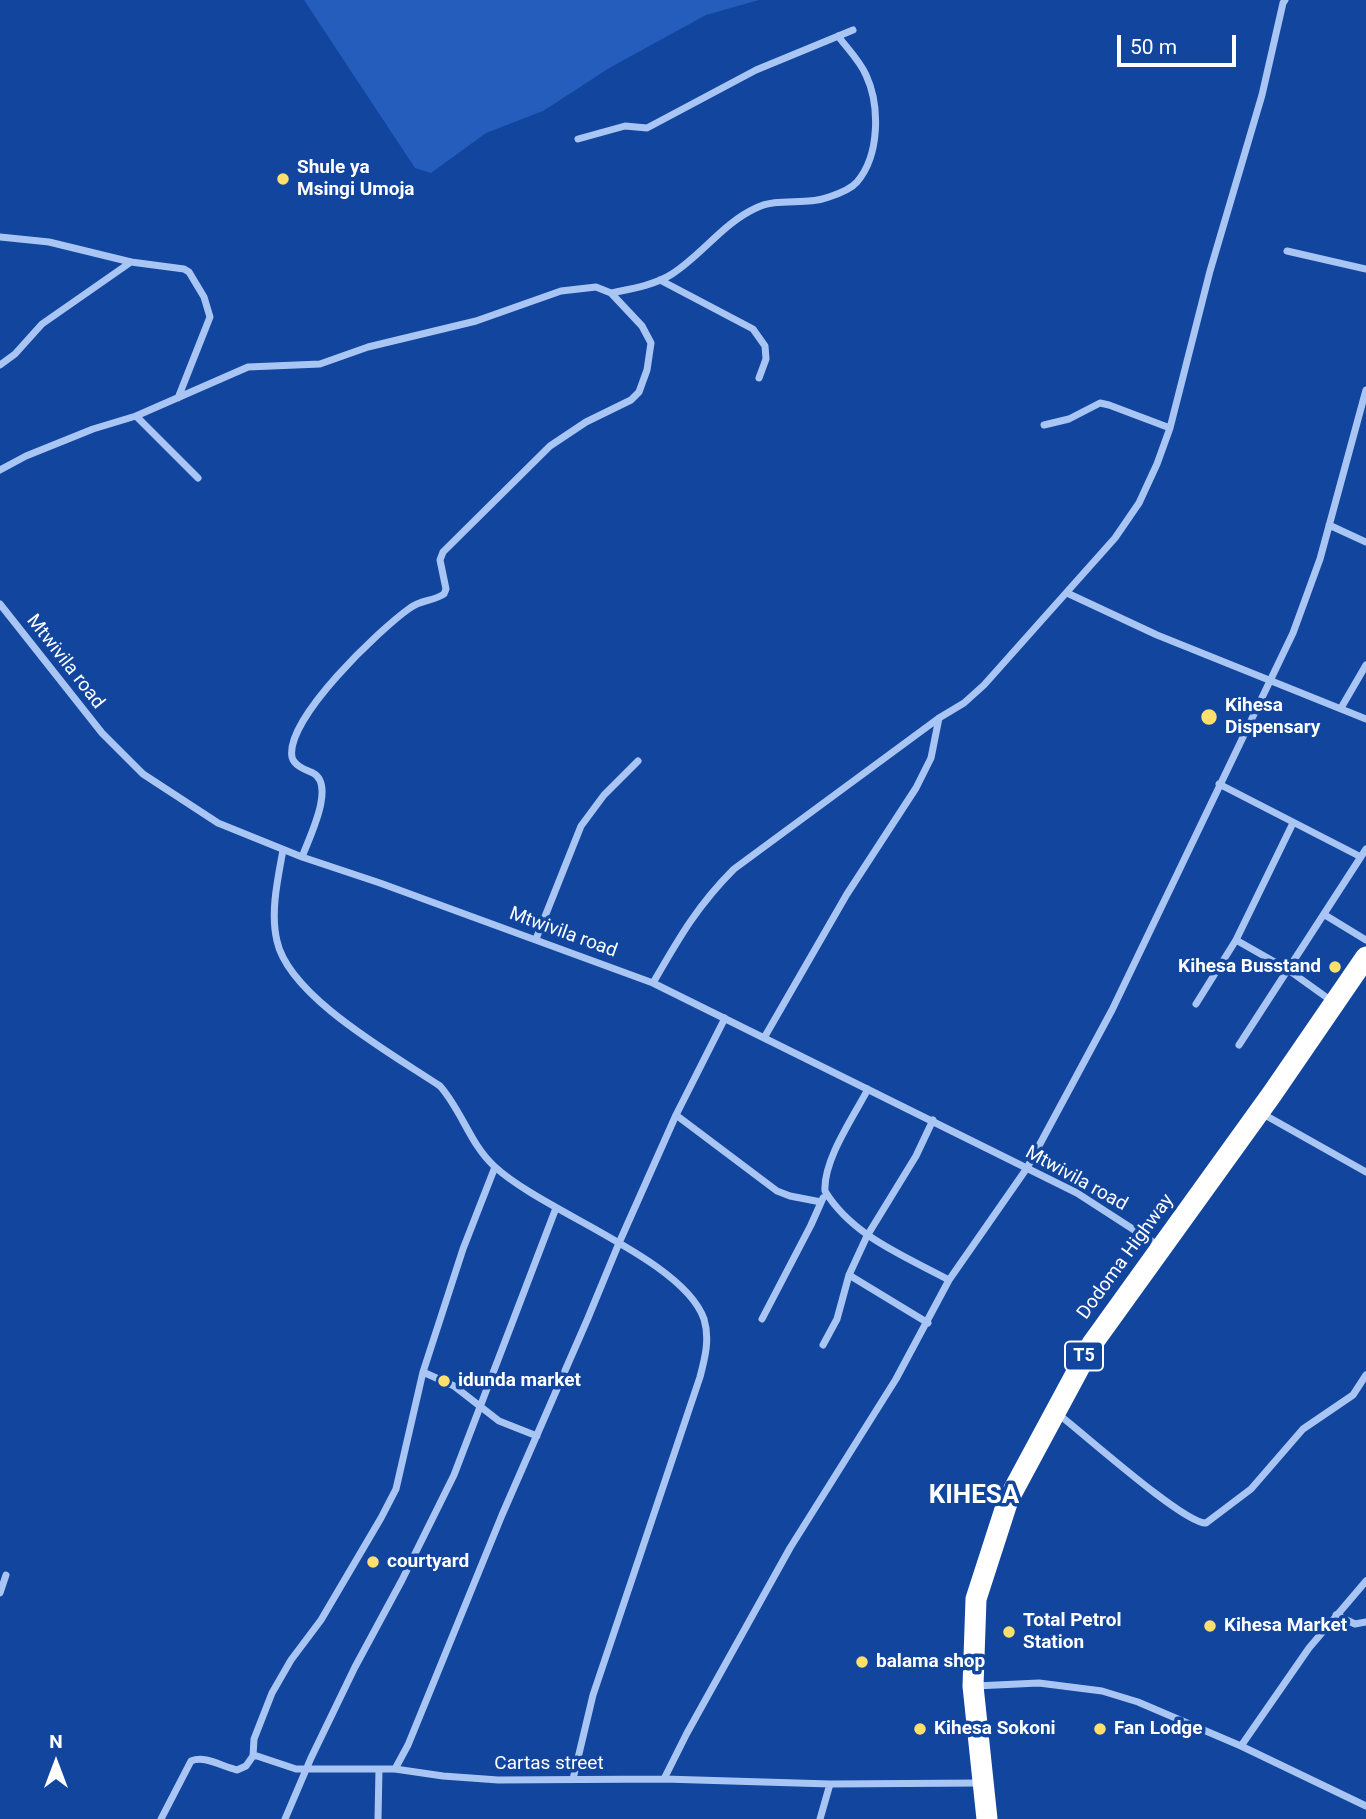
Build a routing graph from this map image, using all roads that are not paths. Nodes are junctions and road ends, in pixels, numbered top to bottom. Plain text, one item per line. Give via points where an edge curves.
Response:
1 (1285, 0) edge
2 (853, 30) dead end
3 (838, 36) junction
4 (578, 139) dead end
5 (0, 237) edge
6 (1287, 251) dead end
7 (131, 262) junction
8 (1366, 269) edge
9 (660, 279) junction
10 (611, 293) junction
11 (0, 365) edge
12 (759, 378) dead end
13 (1366, 390) edge
14 (178, 398) junction
15 (136, 416) junction
16 (1044, 425) dead end
17 (1170, 428) junction
18 (0, 470) edge
19 (198, 478) dead end
20 (1329, 525) junction
21 (1366, 542) edge
22 (1067, 593) junction
23 (0, 604) edge
24 (1366, 665) edge
25 (1268, 682) junction
26 (1341, 708) junction
27 (939, 718) junction
28 (1366, 719) edge
29 (638, 761) dead end
30 (1219, 784) junction
31 (1293, 823) junction
32 (1366, 849) edge
33 (283, 850) junction
34 (302, 857) junction
35 (1361, 857) junction
36 (1325, 915) junction
37 (536, 939) junction
38 (1236, 940) junction
39 (1366, 940) edge
40 (1366, 957) edge
41 (1287, 969) junction
42 (653, 983) junction
43 (1333, 1002) junction
44 (1196, 1004) dead end
45 (725, 1018) junction
46 (764, 1038) junction
47 (1239, 1045) dead end
48 (868, 1088) junction
49 (1259, 1112) junction
50 (676, 1115) junction
51 (933, 1121) junction
52 (495, 1167) junction
53 (1027, 1168) junction
54 (1366, 1172) edge
55 (825, 1191) junction
56 (821, 1202) junction
57 (556, 1208) junction
58 (867, 1236) junction
59 (619, 1242) junction
60 (1160, 1247) junction
61 (849, 1275) junction
62 (949, 1280) junction
63 (762, 1320) dead end
64 (928, 1323) junction
65 (823, 1345) dead end
66 (423, 1372) junction
67 (1366, 1375) edge
68 (481, 1409) junction
69 (1055, 1411) junction
70 (537, 1436) junction
71 (6, 1575) dead end
72 (1366, 1581) edge
73 (0, 1592) edge
74 (1336, 1615) junction
75 (1366, 1622) edge
76 (973, 1686) junction
77 (1241, 1746) junction
78 (253, 1756) junction
79 (307, 1769) junction
80 (379, 1769) junction
81 (395, 1769) junction
82 (573, 1779) junction
83 (664, 1779) junction
84 (983, 1783) junction
85 (830, 1784) junction
86 (1366, 1806) edge
87 (161, 1819) edge
88 (285, 1819) edge
89 (378, 1819) edge
90 (820, 1819) edge
91 (988, 1819) edge

1 - 17 street
2 - 3 street
3 - 4 street via 756,70 647,128 625,126
3 - 9 street via 866,73 875,103 873,143 856,183 816,201 756,207
5 - 7 street via 49,242
6 - 8 street
7 - 11 street via 42,324
7 - 14 street via 189,272 210,311
9 - 10 street
9 - 12 street via 753,329 765,346
10 - 14 street via 596,287 561,291 476,321 368,347 320,364 248,367
10 - 34 street via 651,342 639,392 586,422 526,467 443,552 444,594 412,606 323,691 310,709 292,757 295,764 322,780 323,796
13 - 20 street
14 - 15 street
15 - 18 street via 93,429
15 - 19 street
16 - 17 street via 1069,419 1100,403
17 - 22 street via 1139,503
20 - 21 street
20 - 25 street via 1308,595
22 - 25 street
22 - 27 street via 984,685
23 - 33 street, Mtwivila road via 102,733 143,774 218,823
24 - 26 street
25 - 26 street
25 - 30 street
26 - 28 street
27 - 42 street via 734,869 690,919
27 - 46 street via 930,758 916,788 847,894
29 - 37 street via 581,826
30 - 31 street
30 - 53 street via 1112,1010
31 - 35 street
31 - 38 street
32 - 35 street
33 - 34 street, Mtwivila road
33 - 52 street via 275,931 286,965 324,1006 440,1086
34 - 37 street, Mtwivila road
35 - 36 street
36 - 39 street
36 - 41 street
37 - 42 street, Mtwivila road
38 - 41 street
38 - 44 street
40 - 43 highway, Dodoma Highway / T5
41 - 43 street
41 - 47 street
42 - 45 street, Mtwivila road
43 - 49 highway, Dodoma Highway / T5
45 - 46 street, Mtwivila road
45 - 50 street
46 - 48 street, Mtwivila road
48 - 51 street, Mtwivila road
48 - 55 street via 838,1146
49 - 54 street
49 - 60 highway, Dodoma Highway / T5
50 - 56 street via 777,1191
50 - 59 street
51 - 53 street, Mtwivila road
51 - 58 street
52 - 57 street
52 - 66 street
53 - 60 street, Mtwivila road via 1077,1193
53 - 62 street
55 - 56 street
55 - 58 street
56 - 63 street
57 - 59 street
57 - 68 street
58 - 61 street
58 - 62 street
59 - 70 street
59 - 82 street via 680,1284 703,1317 707,1342 701,1377 593,1695
60 - 69 highway, Dodoma Highway / T5 via 1092,1343
61 - 64 street
61 - 65 street via 837,1320
62 - 64 street
64 - 83 street via 790,1548
66 - 68 street via 454,1386
66 - 78 street via 396,1489 321,1620 272,1693 254,1739
67 - 69 street via 1353,1395 1303,1429 1251,1489 1206,1523 1192,1519 1161,1497
68 - 70 street
68 - 79 street via 440,1504
69 - 76 highway, Dodoma Highway / T5 via 1008,1500 991,1546 976,1599
70 - 81 street
71 - 73 street
72 - 74 street
74 - 75 street via 1355,1624
74 - 77 street
76 - 77 street via 1039,1683 1102,1691
76 - 84 highway, Dodoma Highway / T5
77 - 86 street
78 - 79 street, Cartas street
78 - 87 street via 240,1770 208,1760 191,1761
79 - 80 street, Cartas street
79 - 88 street
80 - 81 street, Cartas street
80 - 89 street
81 - 82 street, Cartas street via 498,1780
82 - 83 street, Cartas street
83 - 85 street, Cartas street
84 - 85 street, Cartas street
84 - 91 highway, Dodoma Highway / T5
85 - 90 street

